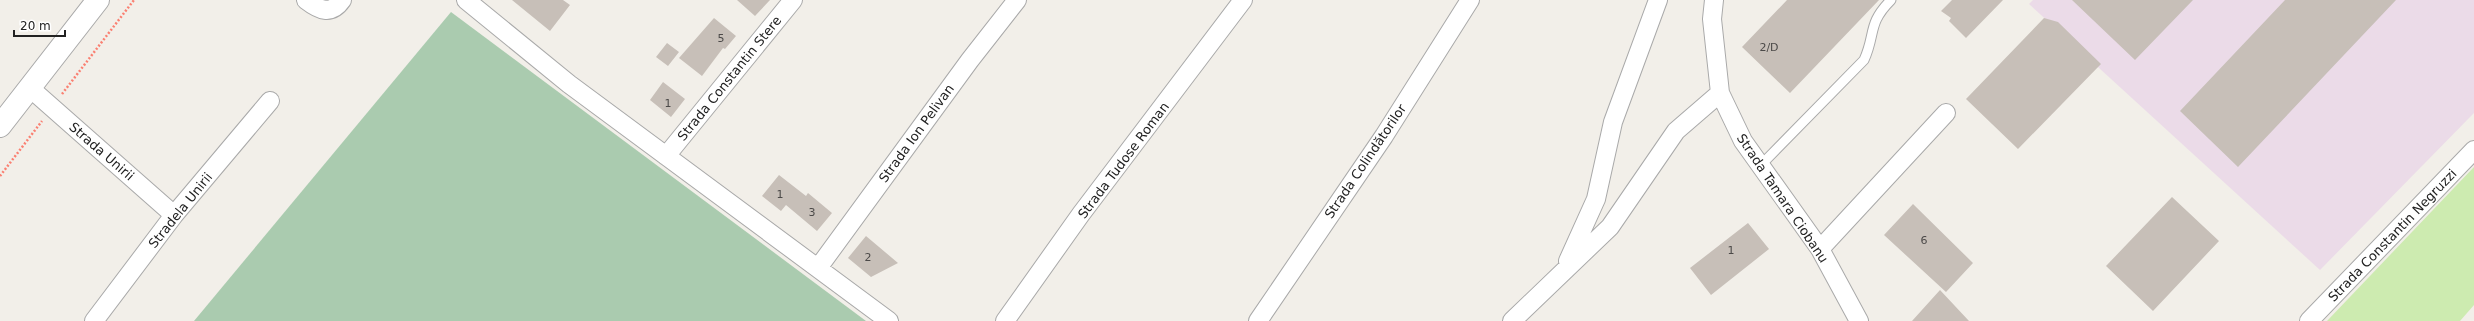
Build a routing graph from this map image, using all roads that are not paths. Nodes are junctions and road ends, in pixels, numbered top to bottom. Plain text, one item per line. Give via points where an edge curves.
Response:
1 (98, 0) edge
2 (306, 0) edge
3 (342, 0) edge
4 (793, 0) edge
5 (1017, 0) edge
6 (1243, 0) edge
7 (1470, 0) edge
8 (1658, 0) edge
9 (1714, 0) edge
10 (1891, 0) edge
11 (473, 2) edge
12 (30, 88) junction
13 (1720, 93) junction
14 (270, 101) dead end
15 (1946, 113) dead end
16 (0, 126) edge
17 (2474, 150) edge
18 (666, 156) junction
19 (1760, 166) junction
20 (174, 215) junction
21 (1820, 249) junction
22 (818, 268) junction
23 (1564, 270) junction
24 (94, 321) edge
25 (889, 321) edge
26 (1005, 321) edge
27 (1258, 321) edge
28 (1512, 321) edge
29 (1859, 321) edge
30 (2309, 321) edge

1 - 12 street
2 - 3 street via 319,10 328,11 338,6
4 - 18 street, Strada Constantin Stere
5 - 22 street, Strada Ion Pelivan via 961,72
6 - 26 street, Strada Tudose Roman via 1095,195
7 - 27 street, Strada Colindătorilor via 1384,136
8 - 23 street via 1613,122 1596,199
9 - 13 street, Strada Tamara Ciobanu via 1712,19
10 - 19 lane via 1874,21 1869,50 1864,60
11 - 18 street via 569,84
12 - 16 street
12 - 20 street, Strada Unirii
13 - 19 street, Strada Tamara Ciobanu via 1743,141
13 - 23 street via 1676,131 1610,227
14 - 20 street, Stradela Unirii
15 - 21 street
17 - 30 street, Strada Constantin Negruzzi
18 - 22 street
19 - 21 street, Strada Tamara Ciobanu
20 - 24 street, Stradela Unirii
21 - 29 street, Strada Tamara Ciobanu
22 - 25 street
23 - 28 street

